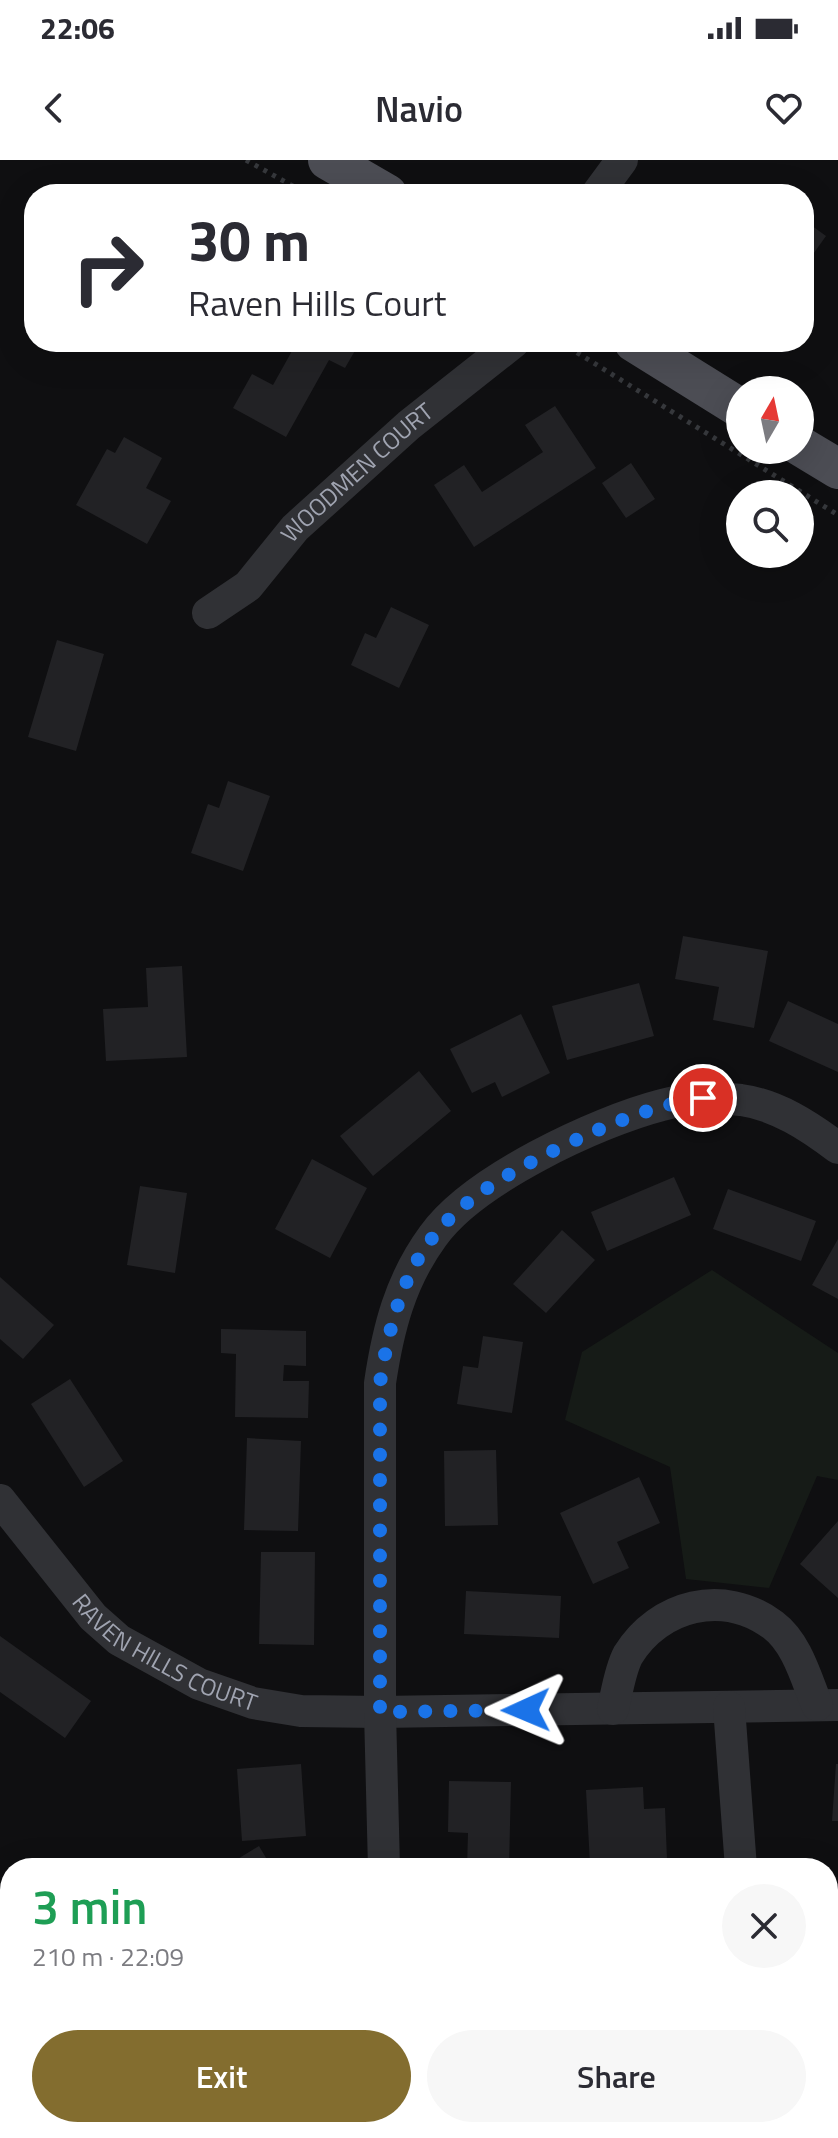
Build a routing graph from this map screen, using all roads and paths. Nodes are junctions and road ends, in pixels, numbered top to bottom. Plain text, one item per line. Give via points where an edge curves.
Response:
1 (246, 160) edge
2 (328, 160) edge
3 (622, 160) edge
4 (289, 184) edge
5 (370, 184) edge
6 (604, 184) edge
7 (501, 352) edge
8 (576, 352) edge
9 (650, 352) edge
10 (726, 399) edge
11 (814, 454) edge
12 (838, 469) edge
13 (838, 515) edge
14 (208, 613) dead end
15 (838, 1148) edge
16 (0, 1500) edge
17 (828, 1705) edge
18 (729, 1707) junction
19 (613, 1709) junction
20 (380, 1712) junction
21 (384, 1858) edge
22 (740, 1858) edge

1 - 4 path
2 - 5 main road
3 - 6 street
7 - 14 street, WOODMEN COURT via 409,425 295,528 248,586
8 - 13 path
9 - 10 main road
11 - 12 main road
15 - 20 street via 777,1110 742,1100 663,1104 617,1120 501,1177 434,1234 406,1278 388,1332 380,1383
16 - 20 street, RAVEN HILLS COURT via 93,1617 157,1662 253,1703 301,1711
17 - 18 street, RAVEN HILLS COURT
17 - 19 street via 774,1625 732,1608 695,1605 655,1623 639,1641 626,1658
18 - 19 street, RAVEN HILLS COURT
18 - 22 street
19 - 20 street, RAVEN HILLS COURT
20 - 21 street

